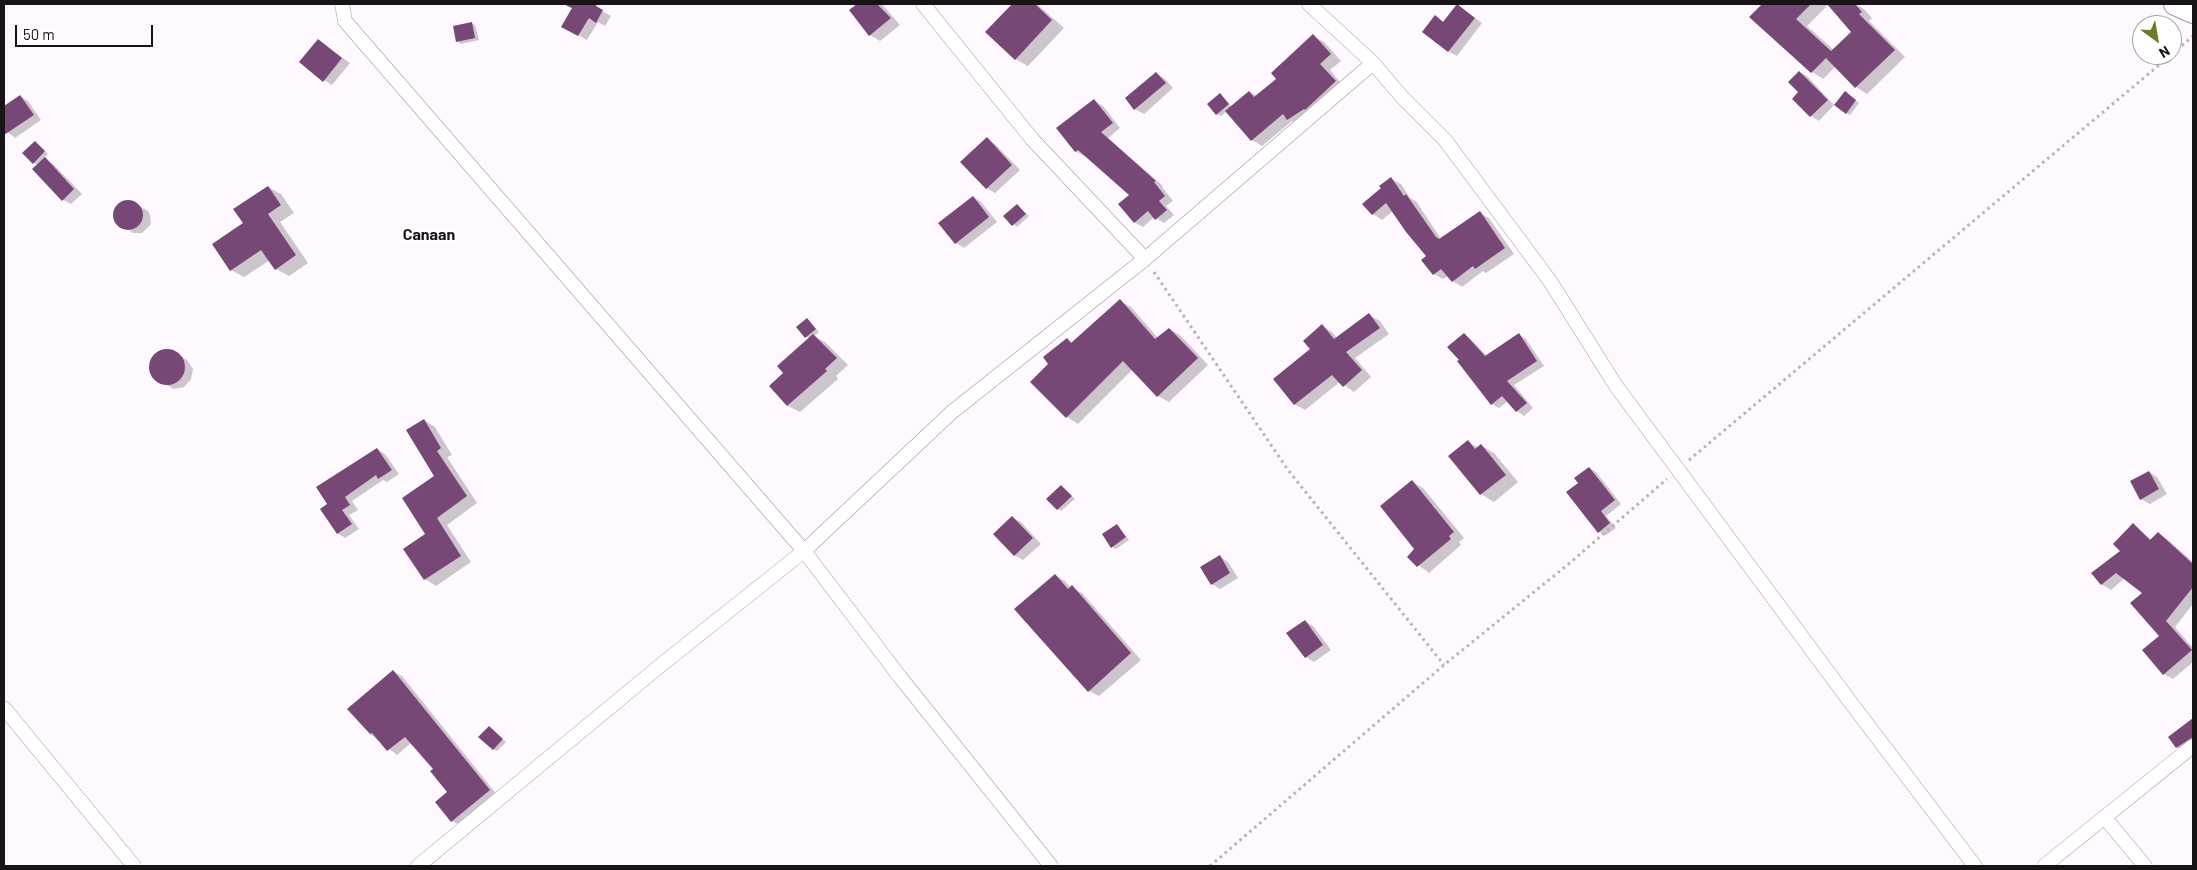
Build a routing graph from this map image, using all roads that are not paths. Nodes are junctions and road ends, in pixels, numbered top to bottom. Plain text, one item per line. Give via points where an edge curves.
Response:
1 (342, 4) edge
2 (923, 4) edge
3 (1309, 4) edge
4 (2175, 4) edge
5 (2193, 12) edge
6 (1373, 63) junction
7 (1145, 259) junction
8 (804, 551) junction
9 (4, 708) edge
10 (2193, 746) edge
11 (2105, 818) junction
12 (134, 866) edge
13 (418, 866) edge
14 (1051, 866) edge
15 (1975, 866) edge
16 (2044, 866) edge
17 (2145, 866) edge

1 - 8 street via 345,21
2 - 7 street via 1032,138
3 - 6 street
4 - 5 main road
6 - 7 street
6 - 15 street via 1445,140 1550,281 1616,386
7 - 8 street via 952,412
8 - 13 street
8 - 14 street via 900,678
9 - 12 street
10 - 11 street
11 - 16 street
11 - 17 street

